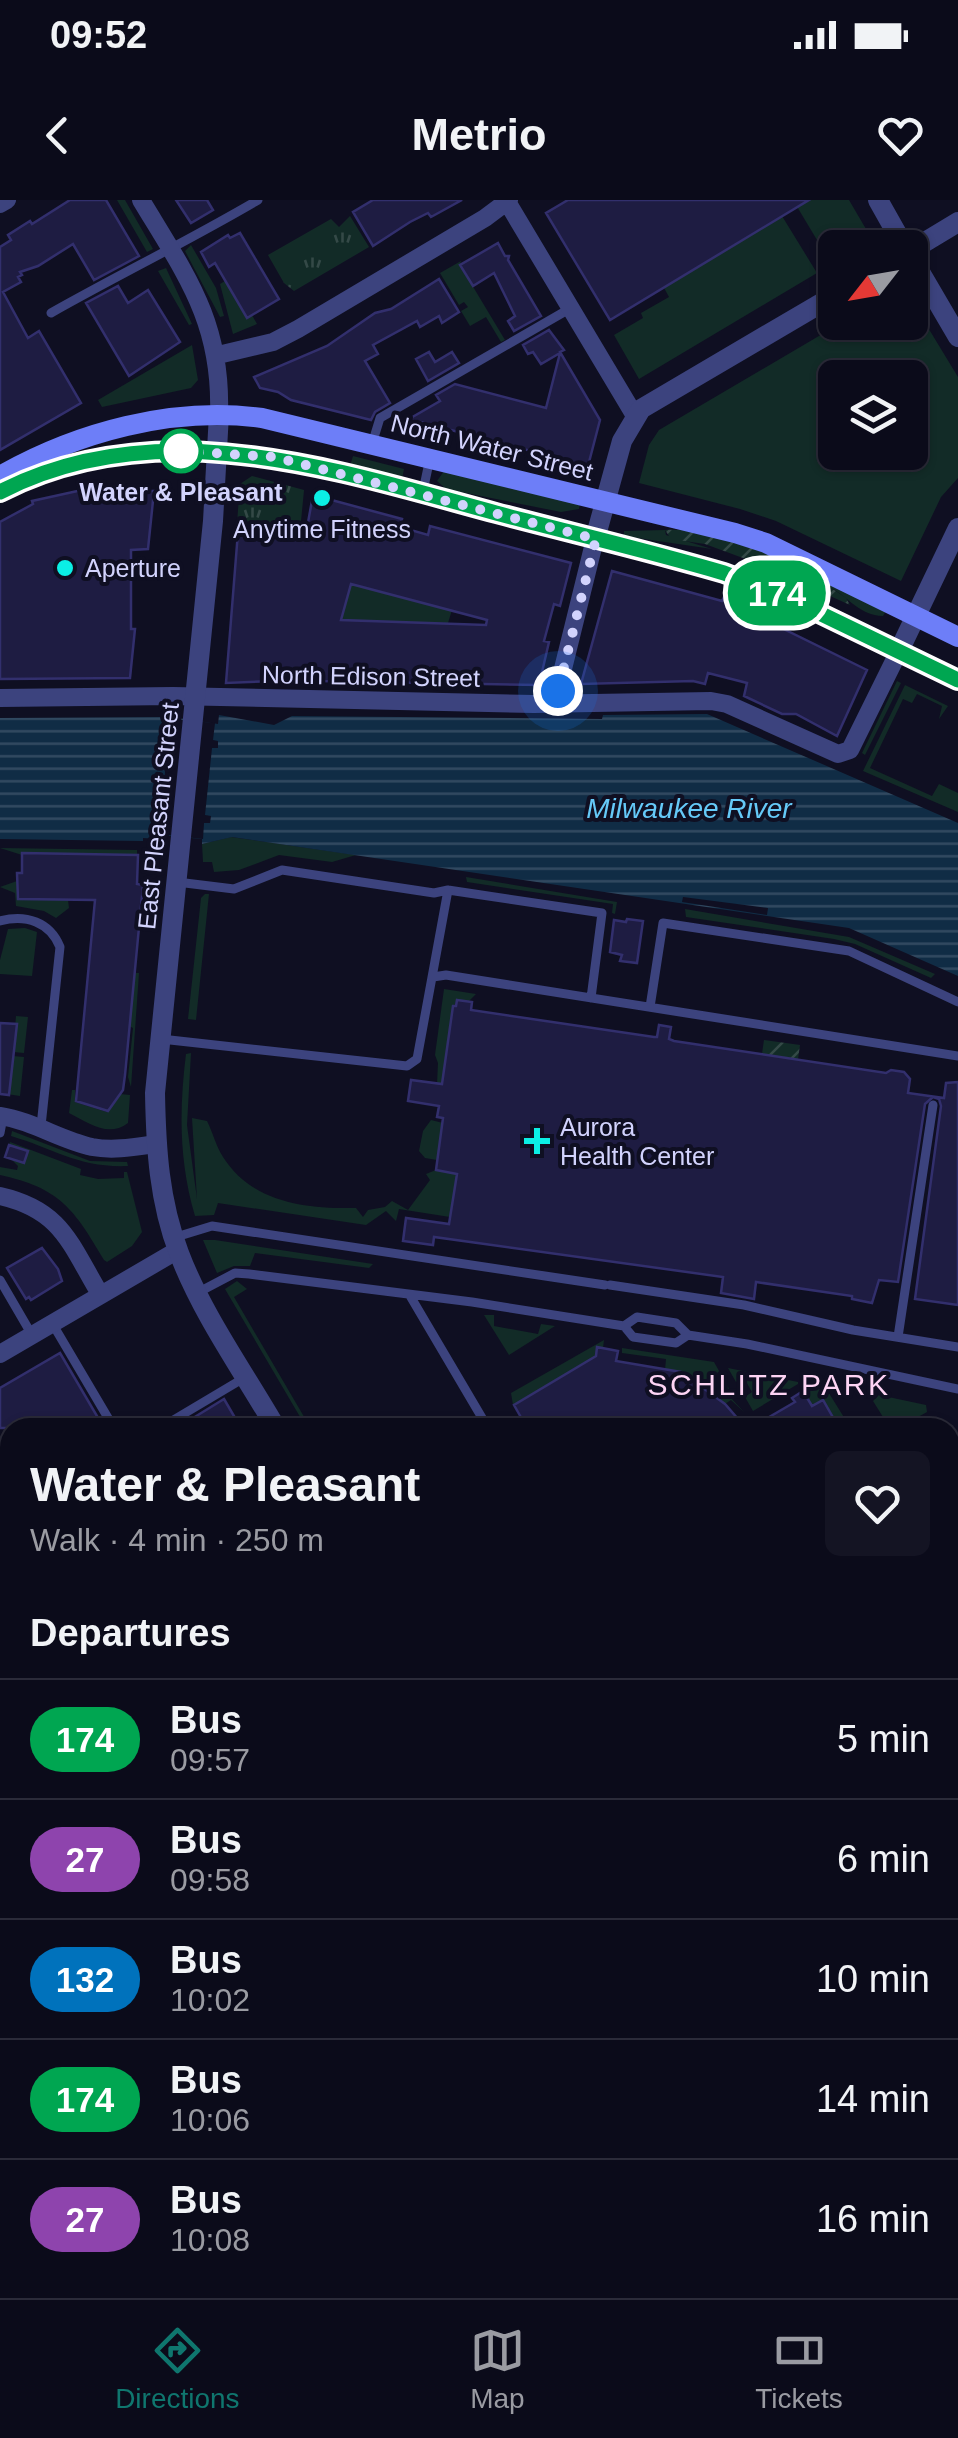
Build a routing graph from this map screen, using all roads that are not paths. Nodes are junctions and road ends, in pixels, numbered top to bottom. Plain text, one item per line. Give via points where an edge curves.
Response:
1 (7, 200) edge
2 (141, 200) edge
3 (258, 200) edge
4 (508, 200) edge
5 (878, 200) edge
6 (0, 204) edge
7 (958, 222) edge
8 (896, 230) edge
9 (928, 240) edge
10 (170, 249) junction
11 (928, 284) edge
12 (818, 305) edge
13 (571, 308) junction
14 (51, 313) dead end
15 (958, 337) edge
16 (218, 355) junction
17 (219, 414) junction
18 (635, 416) junction
19 (92, 435) junction
20 (372, 444) junction
21 (218, 452) junction
22 (430, 458) junction
23 (98, 459) junction
24 (0, 476) edge
25 (0, 492) edge
26 (422, 494) junction
27 (606, 500) junction
28 (958, 528) edge
29 (596, 539) junction
30 (916, 616) junction
31 (958, 637) edge
32 (899, 651) junction
33 (958, 680) edge
34 (196, 697) junction
35 (0, 698) edge
36 (558, 703) junction
37 (177, 882) junction
38 (448, 890) junction
39 (0, 921) edge
40 (433, 977) junction
41 (592, 998) junction
42 (958, 1002) edge
43 (650, 1007) junction
44 (161, 1039) junction
45 (958, 1056) edge
46 (933, 1105) dead end
47 (1, 1122) edge
48 (41, 1126) junction
49 (156, 1144) junction
50 (0, 1196) edge
51 (176, 1244) junction
52 (0, 1280) edge
53 (198, 1293) junction
54 (100, 1294) junction
55 (409, 1294) junction
56 (52, 1323) junction
57 (624, 1326) junction
58 (898, 1333) junction
59 (32, 1334) junction
60 (688, 1335) junction
61 (958, 1347) edge
62 (0, 1354) edge
63 (246, 1376) junction
64 (958, 1389) edge
65 (108, 1418) edge
66 (177, 1418) edge
67 (270, 1418) edge
68 (482, 1418) edge

1 - 6 street
2 - 10 street, East Pleasant Street
3 - 10 lane
4 - 13 street
4 - 16 street via 273,342
5 - 8 street
7 - 9 street
10 - 14 lane
10 - 16 street, East Pleasant Street via 195,292
11 - 15 street
12 - 18 street
13 - 18 street
13 - 20 lane via 380,418
16 - 17 street, East Pleasant Street
17 - 19 main road, North Water Street
17 - 20 main road, North Water Street
17 - 21 street, East Pleasant Street
18 - 27 street
19 - 23 lane
19 - 24 main road, North Water Street
20 - 22 main road, North Water Street
21 - 23 main road via 165,450
21 - 26 main road via 274,457
21 - 34 street, East Pleasant Street
22 - 26 lane
22 - 27 main road, North Water Street
23 - 25 main road
26 - 29 main road
27 - 29 street
27 - 30 main road, North Water Street via 735,532
28 - 30 street
29 - 32 main road via 755,584
29 - 36 street
30 - 31 main road, North Water Street
30 - 32 street
32 - 33 main road
32 - 36 street, North Edison Street via 850,750 832,753 711,700
34 - 35 street, North Edison Street
34 - 36 street, North Edison Street
34 - 37 street, East Pleasant Street
37 - 38 lane via 234,889 282,870
37 - 44 street, East Pleasant Street
38 - 40 lane
38 - 41 lane via 602,913
39 - 48 lane via 34,921 60,947
40 - 41 lane
40 - 44 lane via 417,1058 407,1066
41 - 43 lane
42 - 43 lane via 849,951 664,923
43 - 45 lane
44 - 49 street, East Pleasant Street
46 - 58 lane
47 - 48 street
48 - 49 street via 92,1147
49 - 51 street, East Pleasant Street
50 - 54 street via 34,1206 55,1222
51 - 53 street, East Pleasant Street
51 - 54 street
51 - 58 lane via 212,1226
52 - 59 lane
53 - 55 lane via 235,1273
53 - 63 street, East Pleasant Street
54 - 56 street
55 - 57 lane
55 - 68 lane
56 - 59 street
56 - 65 lane
57 - 60 lane via 634,1337 676,1343
57 - 60 lane via 637,1317 676,1323
58 - 61 lane
59 - 62 street
60 - 64 lane
63 - 66 lane
63 - 67 street, East Pleasant Street

